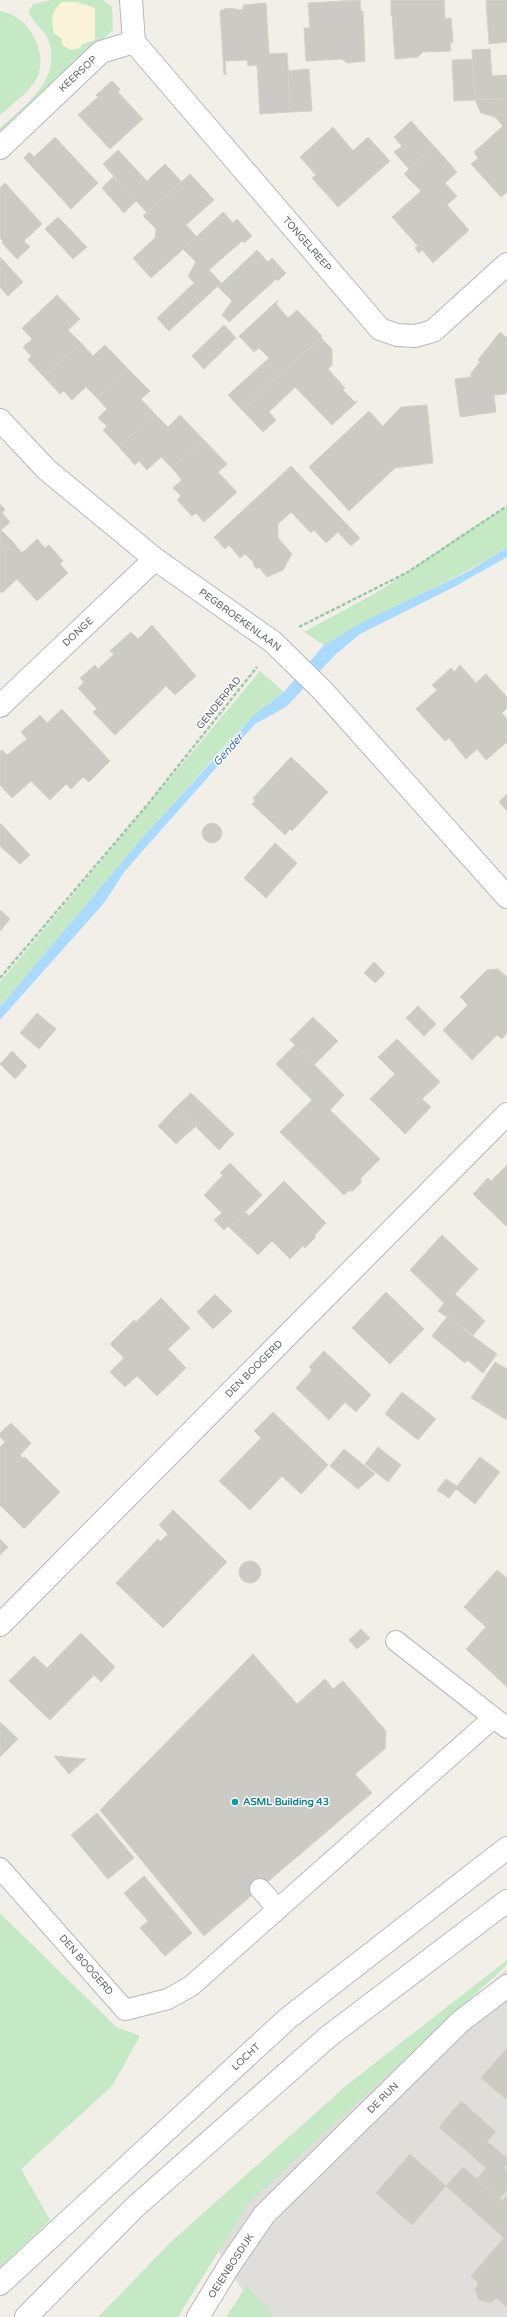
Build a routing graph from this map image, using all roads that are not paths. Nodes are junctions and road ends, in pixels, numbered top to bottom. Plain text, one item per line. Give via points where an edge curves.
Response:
1 (130, 0) edge
2 (134, 42) junction
3 (0, 148) edge
4 (507, 264) edge
5 (0, 420) edge
6 (155, 559) junction
7 (0, 706) edge
8 (507, 898) edge
9 (507, 1114) edge
10 (0, 1625) edge
11 (396, 1641) dead end
12 (500, 1724) edge
13 (507, 1848) edge
14 (0, 1868) edge
15 (260, 1889) dead end
16 (507, 1901) edge
17 (278, 1909) junction
18 (507, 1986) edge
19 (264, 2215) joint
20 (0, 2284) edge
21 (26, 2317) edge
22 (198, 2317) edge

1 - 2 street
2 - 3 street, KEERSOP via 101,52
2 - 4 street, TONGELREEP via 380,329 397,335 415,336 433,331
5 - 6 street, PEGBROEKENLAAN via 48,470
6 - 7 street, DONGE
6 - 8 street, PEGBROEKENLAAN via 273,642 290,658 323,691
9 - 10 street, DEN BOOGERD
11 - 12 lane
12 - 17 lane
13 - 20 street, LOCHT via 287,2019
14 - 17 lane, DEN BOOGERD via 125,2010 168,1999 191,1986
15 - 17 lane
16 - 21 street via 323,2041 135,2207
18 - 19 street, DE RUN via 461,2022
19 - 22 street, OEIENBOSDIJK

